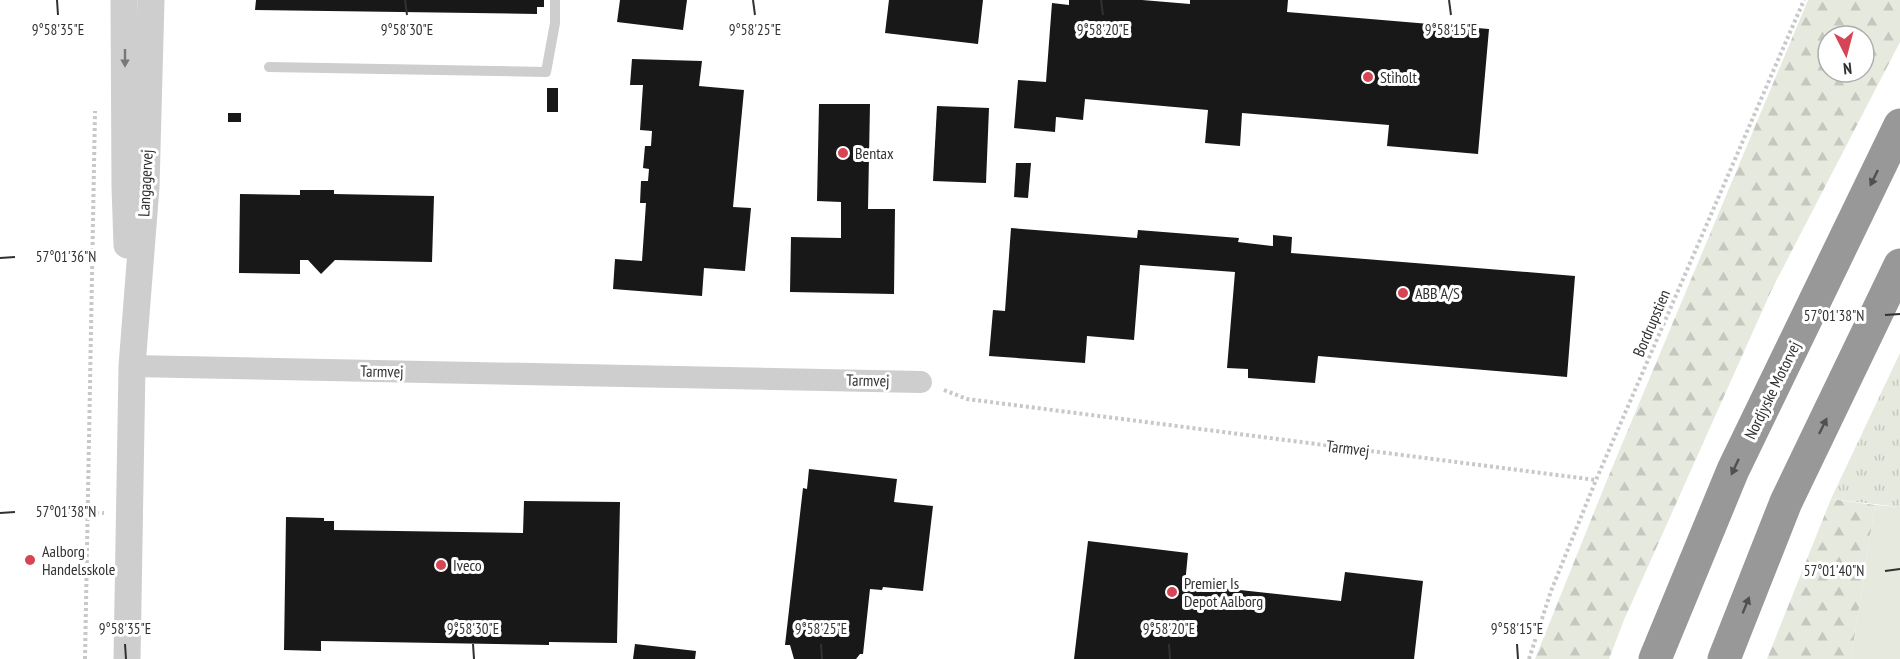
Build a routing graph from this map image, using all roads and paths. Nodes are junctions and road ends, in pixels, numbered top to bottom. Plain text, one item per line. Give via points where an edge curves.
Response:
1 (124, 0) edge
2 (151, 0) edge
3 (555, 0) edge
4 (1804, 0) edge
5 (269, 67) dead end
6 (95, 106) dead end
7 (1900, 125) edge
8 (1900, 265) edge
9 (132, 366) junction
10 (921, 382) joint
11 (1596, 480) junction
12 (44, 505) dead end
13 (87, 513) junction
14 (108, 513) dead end
15 (85, 659) edge
16 (127, 659) edge
17 (1529, 659) edge
18 (1655, 659) edge
19 (1724, 659) edge

1 -> 9 street, Langagervej via 125,187
2 - 9 street, Langagervej via 146,187
3 - 5 lane via 546,72
4 - 11 path, Bordrupstien
6 - 13 path
7 -> 18 highway, Nordjyske Motorvej via 1733,470
19 -> 8 highway via 1786,502
9 - 10 street, Tarmvej
9 - 16 street, Langagervej
10 - 11 path, Tarmvej via 967,399
11 - 17 path, Bordrupstien via 1551,591
12 - 13 path via 56,512
13 - 14 path
13 - 15 path

